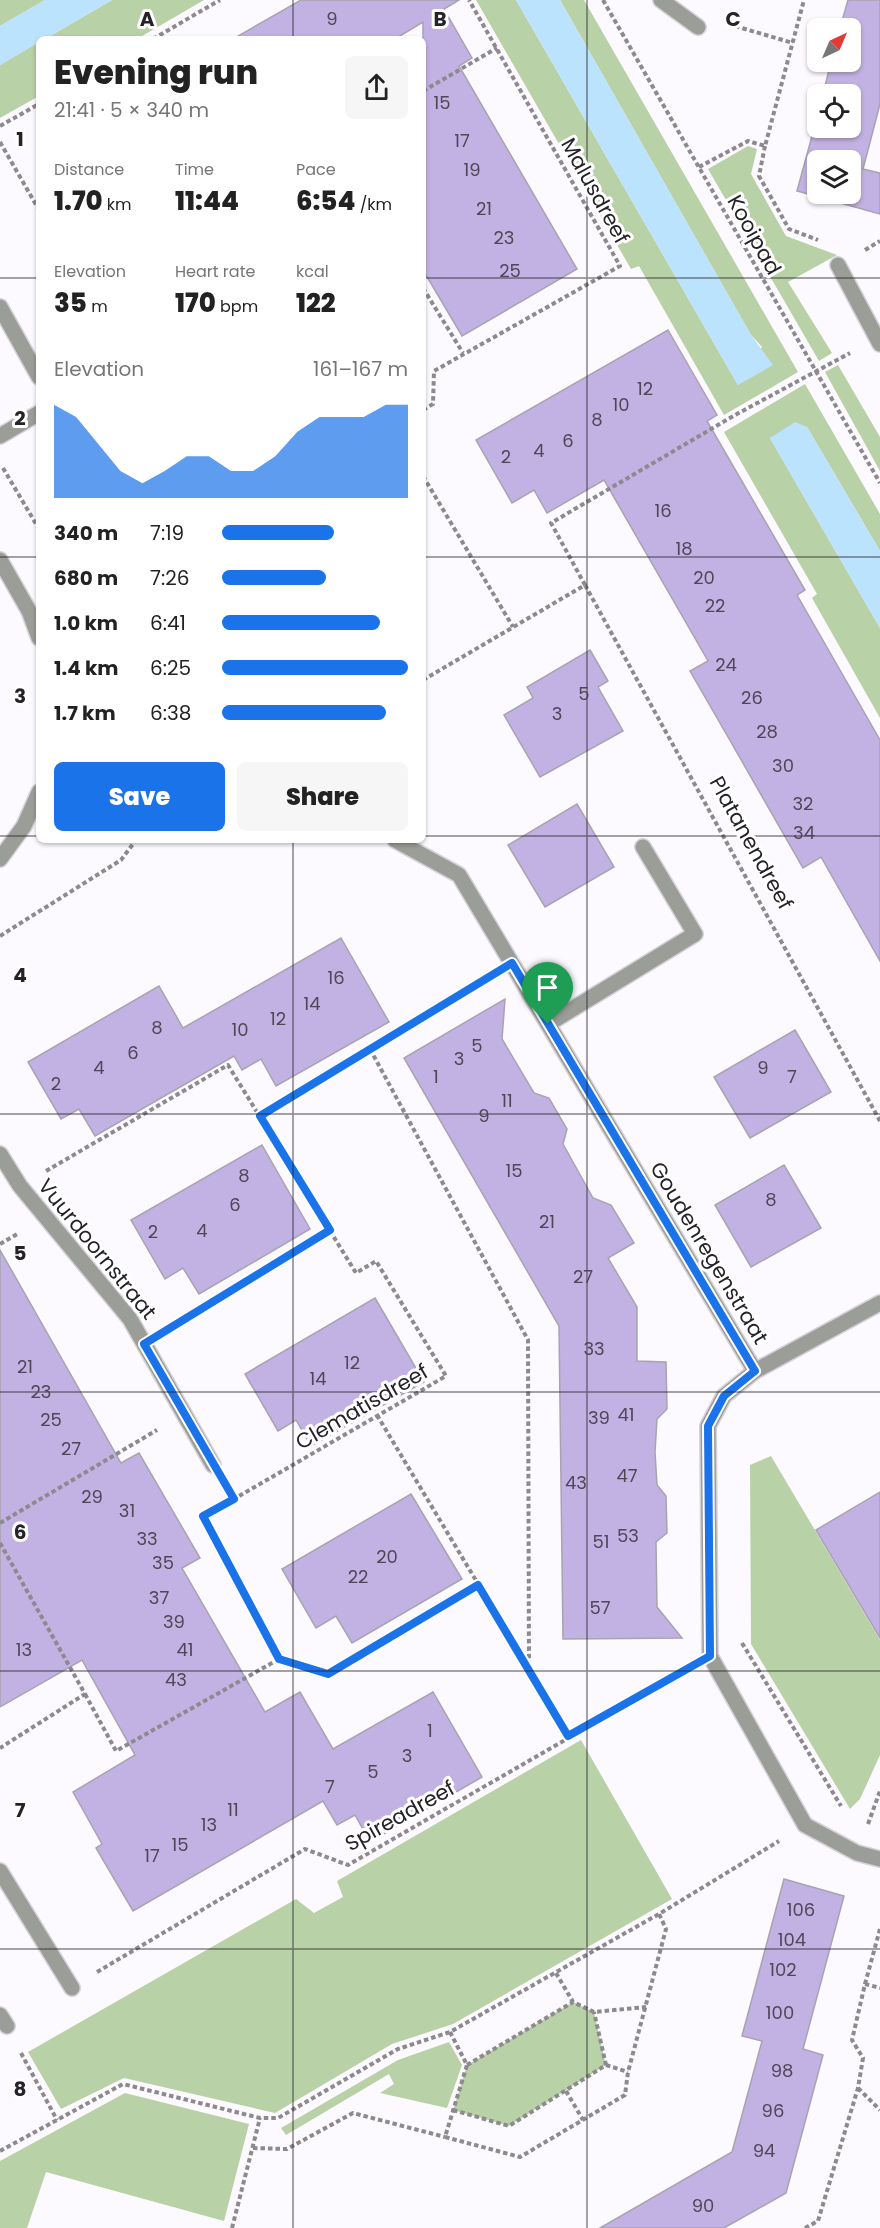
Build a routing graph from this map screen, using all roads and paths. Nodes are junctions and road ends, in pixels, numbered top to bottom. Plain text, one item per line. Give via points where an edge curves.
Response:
1 (220, 0) edge
2 (469, 0) edge
3 (603, 0) edge
4 (661, 0) edge
5 (804, 0) edge
6 (698, 27) joint
7 (158, 36) edge
8 (793, 43) junction
9 (497, 48) junction
10 (426, 89) edge
11 (36, 106) edge
12 (0, 126) edge
13 (0, 142) edge
14 (765, 146) junction
15 (699, 167) junction
16 (36, 205) edge
17 (823, 242) dead end
18 (838, 265) dead end
19 (426, 293) edge
20 (0, 307) edge
21 (880, 344) edge
22 (463, 353) junction
23 (815, 371) junction
24 (36, 372) edge
25 (426, 408) edge
26 (36, 415) edge
27 (0, 436) edge
28 (0, 463) edge
29 (426, 481) edge
30 (880, 483) edge
31 (36, 524) edge
32 (0, 560) edge
33 (585, 585) junction
34 (513, 627) junction
35 (36, 631) edge
36 (426, 678) edge
37 (36, 799) edge
38 (134, 843) edge
39 (400, 843) edge
40 (643, 847) dead end
41 (0, 859) edge
42 (0, 936) edge
43 (512, 963) junction
44 (548, 1024) junction
45 (370, 1049) junction
46 (260, 1116) junction
47 (880, 1121) edge
48 (0, 1154) edge
49 (20, 1186) junction
50 (330, 1230) junction
51 (880, 1304) edge
52 (144, 1344) junction
53 (755, 1371) junction
54 (184, 1413) junction
55 (377, 1416) junction
56 (213, 1465) joint
57 (234, 1499) junction
58 (0, 1523) edge
59 (0, 1543) edge
60 (478, 1585) junction
61 (711, 1610) junction
62 (710, 1656) junction
63 (279, 1659) junction
64 (529, 1671) junction
65 (84, 1694) junction
66 (568, 1736) junction
67 (0, 1748) edge
68 (805, 1825) junction
69 (857, 1853) junction
70 (880, 1859) edge
71 (0, 1871) edge
72 (659, 1914) junction
73 (880, 1929) edge
74 (556, 1973) junction
75 (865, 1984) junction
76 (72, 1988) joint
77 (880, 1988) edge
78 (573, 2002) junction
79 (646, 2007) junction
80 (594, 2012) junction
81 (450, 2032) junction
82 (467, 2065) junction
83 (606, 2065) junction
84 (628, 2072) junction
85 (858, 2088) junction
86 (566, 2091) junction
87 (453, 2110) junction
88 (880, 2110) edge
89 (260, 2118) junction
90 (583, 2120) junction
91 (445, 2137) junction
92 (253, 2148) junction
93 (0, 2151) edge
94 (232, 2228) edge
95 (806, 2228) edge

1 - 7 path
2 - 9 path, Malusdreef
3 - 15 path, Kooipad
4 - 6 street
5 - 8 path
6 - 8 path via 732,24
8 - 14 path
9 - 10 path
9 - 22 path, Malusdreef via 620,266
11 - 12 path
13 - 16 path
14 - 15 path via 748,141
14 - 17 path via 759,176 789,229
15 - 23 path, Kooipad
18 - 21 street
19 - 22 path
20 - 24 street
22 - 25 path, Malusdreef via 434,371 434,404
23 - 30 path, Kooipad
23 - 33 path, Platanendreef via 551,523
26 - 27 street
28 - 31 path
29 - 34 path
32 - 35 street
33 - 34 path
33 - 47 path, Platanendreef
34 - 36 path
37 - 41 street via 24,826
38 - 42 path via 121,860
39 - 43 street, Goudenregenstraat via 459,875
40 - 44 street via 695,934
43 - 44 street, Goudenregenstraat
43 - 45 path
44 - 53 street, Goudenregenstraat
45 - 46 path
45 - 64 path via 528,1340
46 - 49 path, Clematisdreef via 228,1065
46 - 50 path, Clematisdreef
48 - 49 street, Vuurdoornstraat
49 - 52 street, Vuurdoornstraat via 130,1319
50 - 52 path
50 - 55 path, Clematisdreef via 356,1274 376,1261 446,1376
51 - 53 street
52 - 54 street, Vuurdoornstraat
53 - 61 street, Goudenregenstraat via 724,1396 708,1426
54 - 56 street, Vuurdoornstraat
54 - 58 path
55 - 57 path, Clematisdreef
55 - 60 path
56 - 57 path
57 - 63 path, Clematisdreef via 203,1516
59 - 65 path
60 - 63 path via 328,1674
60 - 64 path
61 - 62 street, Goudenregenstraat
61 - 69 path via 751,1656 843,1811
62 - 66 path, Spireadreef
62 - 68 street, Goudenregenstraat
63 - 65 path via 116,1751
64 - 66 path
65 - 67 path
66 - 76 path, Spireadreef via 348,1865 305,1850
68 - 69 street
68 - 72 path
69 - 70 street
71 - 76 street
72 - 74 path
72 - 79 path via 666,1929
73 - 75 path
74 - 78 path
74 - 81 path
75 - 77 path
75 - 85 path via 852,2040 863,2058
78 - 80 path
78 - 82 path
79 - 80 path
79 - 84 path
80 - 83 path
81 - 82 path
81 - 89 path via 398,2049 278,2118
82 - 87 path
83 - 84 path
83 - 86 path
84 - 90 path via 625,2095
85 - 88 path
85 - 95 path via 818,2221
86 - 87 path via 509,2126
86 - 90 path
87 - 91 path
89 - 92 path
89 - 93 path via 123,2084
90 - 91 path via 520,2157
91 - 92 path via 353,2113 287,2150
92 - 94 path

